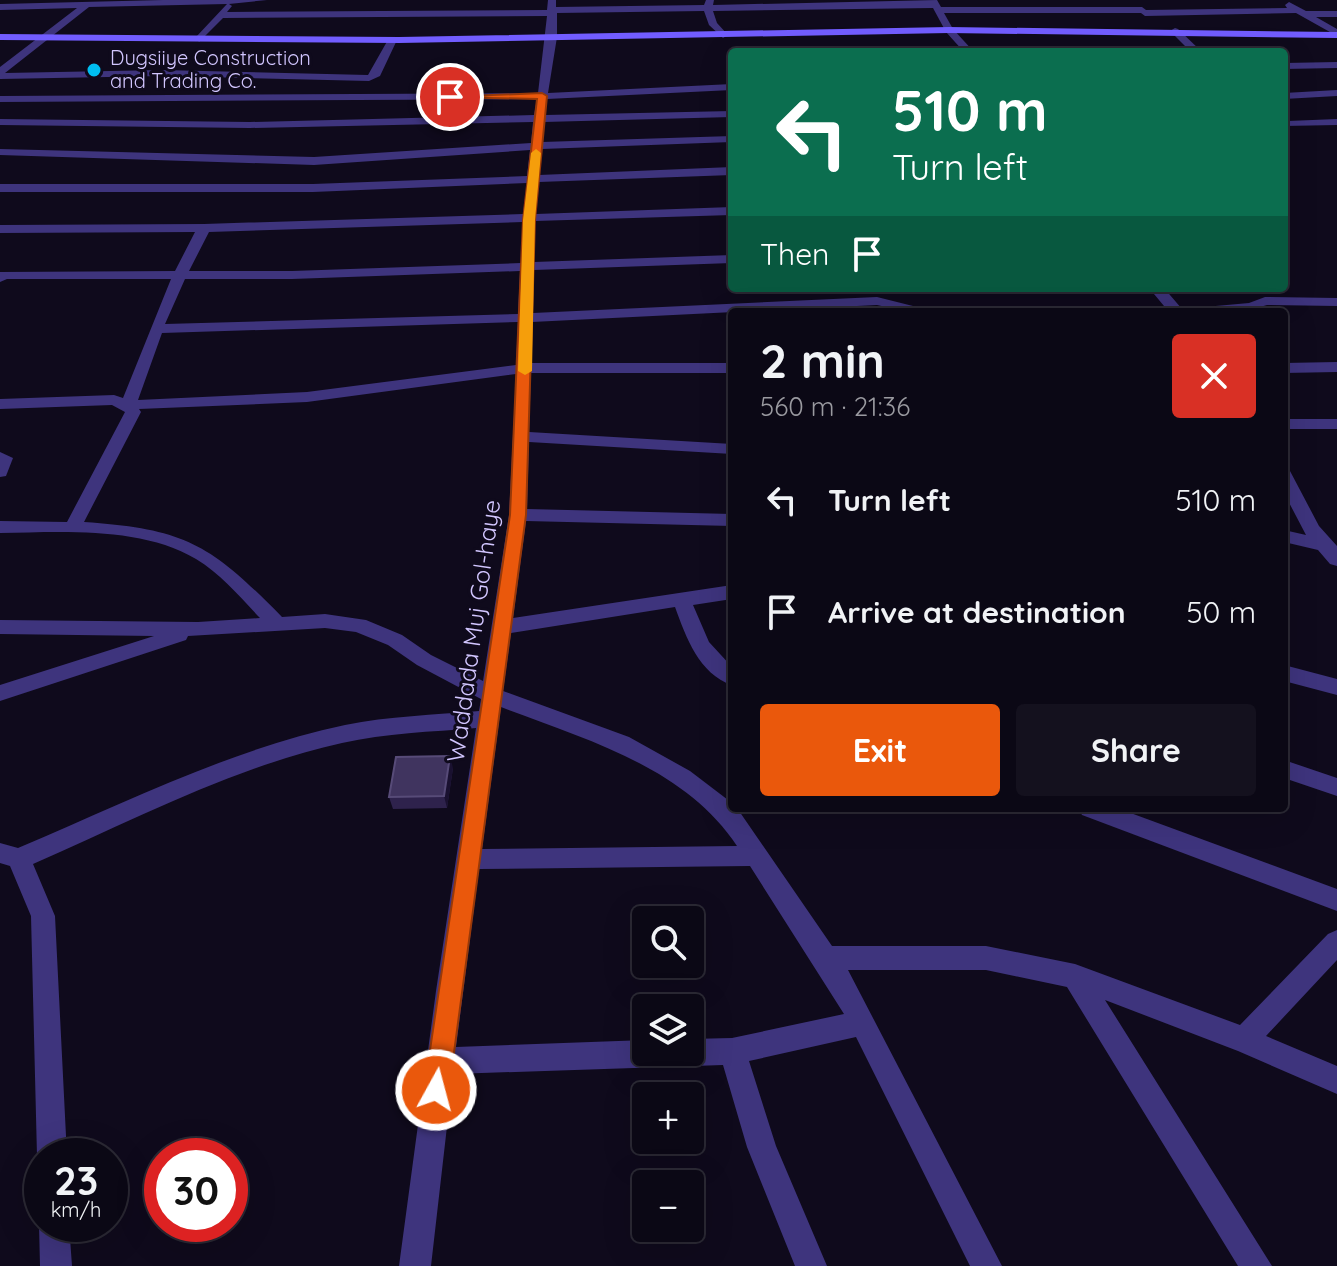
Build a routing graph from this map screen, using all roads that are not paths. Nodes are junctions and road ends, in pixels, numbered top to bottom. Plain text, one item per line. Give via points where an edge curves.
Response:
1 (232, 0) edge
2 (263, 0) edge
3 (1281, 0) edge
4 (87, 3) edge
5 (709, 4) edge
6 (934, 5) edge
7 (0, 7) edge
8 (552, 8) edge
9 (1142, 8) edge
10 (1302, 12) junction
11 (1337, 14) edge
12 (220, 15) junction
13 (949, 30) junction
14 (1159, 31) junction
15 (1175, 31) junction
16 (1337, 34) edge
17 (723, 35) junction
18 (0, 37) edge
19 (44, 37) junction
20 (552, 37) junction
21 (199, 39) junction
22 (392, 40) junction
23 (965, 48) edge
24 (1193, 48) edge
25 (1337, 65) edge
26 (1288, 66) edge
27 (0, 74) edge
28 (728, 87) edge
29 (1337, 93) edge
30 (542, 96) junction
31 (1288, 96) edge
32 (0, 99) edge
33 (138, 99) junction
34 (728, 114) edge
35 (539, 117) junction
36 (0, 122) edge
37 (1337, 122) edge
38 (111, 124) junction
39 (1288, 124) dead end
40 (728, 139) edge
41 (537, 146) junction
42 (0, 152) edge
43 (728, 171) edge
44 (533, 178) junction
45 (0, 188) edge
46 (728, 211) edge
47 (529, 220) junction
48 (204, 228) junction
49 (0, 229) edge
50 (728, 259) edge
51 (528, 268) junction
52 (179, 274) junction
53 (0, 278) edge
54 (1160, 292) edge
55 (1255, 292) edge
56 (1265, 301) junction
57 (1337, 302) edge
58 (911, 308) edge
59 (1174, 308) edge
60 (1239, 308) edge
61 (526, 316) junction
62 (157, 329) junction
63 (1337, 367) edge
64 (525, 368) junction
65 (728, 368) edge
66 (1288, 368) edge
67 (0, 404) edge
68 (128, 405) junction
69 (1288, 424) edge
70 (1337, 424) edge
71 (522, 437) junction
72 (728, 449) edge
73 (0, 457) edge
74 (0, 472) edge
75 (1288, 483) edge
76 (518, 515) junction
77 (728, 520) edge
78 (0, 527) edge
79 (73, 527) junction
80 (1288, 537) edge
81 (1333, 553) edge
82 (728, 593) edge
83 (682, 600) junction
84 (277, 624) junction
85 (0, 627) edge
86 (501, 627) junction
87 (198, 629) junction
88 (1288, 674) edge
89 (728, 675) edge
90 (1337, 687) edge
91 (0, 693) edge
92 (491, 707) junction
93 (1288, 770) edge
94 (1337, 787) edge
95 (1101, 812) edge
96 (9, 856) edge
97 (755, 856) junction
98 (468, 859) junction
99 (1337, 900) edge
100 (1337, 942) edge
101 (824, 958) junction
102 (1075, 976) junction
103 (862, 1023) junction
104 (1244, 1040) junction
105 (732, 1051) junction
106 (440, 1061) junction
107 (1337, 1080) edge
108 (51, 1138) edge
109 (55, 1242) edge
110 (56, 1266) edge
111 (415, 1266) edge
112 (811, 1266) edge
113 (986, 1266) edge
114 (1256, 1266) edge

1 - 2 street
1 - 4 street
1 - 12 street
3 - 10 street
4 - 7 street
4 - 19 street
5 - 6 street
5 - 8 street
5 - 17 street via 712,24
6 - 9 street
6 - 13 street
8 - 12 street
8 - 20 street, Waddada Muj Gol-haye
9 - 10 street
9 - 14 street
10 - 11 street
10 - 16 street
12 - 21 street
13 - 14 main road
13 - 17 main road
13 - 23 street
14 - 15 main road
15 - 16 main road
15 - 24 street
17 - 20 main road
18 - 19 main road
19 - 21 main road
19 - 27 street
20 - 22 main road
20 - 30 street, Waddada Muj Gol-haye
21 - 22 main road
22 - 27 street via 375,76 369,78
25 - 26 street
28 - 30 street
29 - 31 street
30 - 33 street
30 - 35 street, Waddada Muj Gol-haye
32 - 33 street
33 - 38 street
34 - 35 street
35 - 38 street
35 - 41 street, Waddada Muj Gol-haye
36 - 38 street
37 - 39 street
40 - 41 street
41 - 42 street via 314,161
41 - 44 street, Waddada Muj Gol-haye
43 - 44 street
44 - 45 street via 313,188
44 - 47 street, Waddada Muj Gol-haye
46 - 47 street
47 - 48 street
47 - 51 street, Waddada Muj Gol-haye
48 - 49 street
48 - 52 street
50 - 51 street
51 - 52 street
51 - 61 street, Waddada Muj Gol-haye
52 - 53 street
52 - 62 street
54 - 59 street
55 - 56 street
56 - 57 street
56 - 60 street
58 - 61 street via 877,301
61 - 62 street via 425,324
61 - 64 street, Waddada Muj Gol-haye
62 - 68 street
63 - 66 street
64 - 65 street
64 - 68 street via 307,397
64 - 71 street, Waddada Muj Gol-haye
67 - 68 street via 114,400
68 - 79 street via 133,412
69 - 70 street
71 - 72 street
71 - 76 street, Waddada Muj Gol-haye
73 - 74 street via 5,458
75 - 81 street via 1311,529
76 - 77 street
76 - 86 street, Waddada Muj Gol-haye
78 - 79 street
79 - 84 street via 159,539 200,553
80 - 81 street
82 - 83 street
83 - 86 street
83 - 89 street via 700,647
84 - 87 street
84 - 92 street via 359,625 395,640
85 - 87 street
86 - 92 street, Waddada Muj Gol-haye
87 - 91 street
88 - 90 street
92 - 96 street via 297,746
92 - 97 street via 621,743 682,777 727,812
92 - 98 street, Waddada Muj Gol-haye
93 - 94 street
95 - 99 street
96 - 108 street via 43,916
97 - 98 street
97 - 101 street
98 - 106 street, Waddada Muj Gol-haye
100 - 104 street
101 - 102 street via 986,958
101 - 103 street
102 - 104 street
102 - 114 street
103 - 105 street
103 - 113 street
104 - 107 street
105 - 106 street
105 - 112 street via 762,1147
106 - 111 street, Waddada Muj Gol-haye
109 - 110 street

